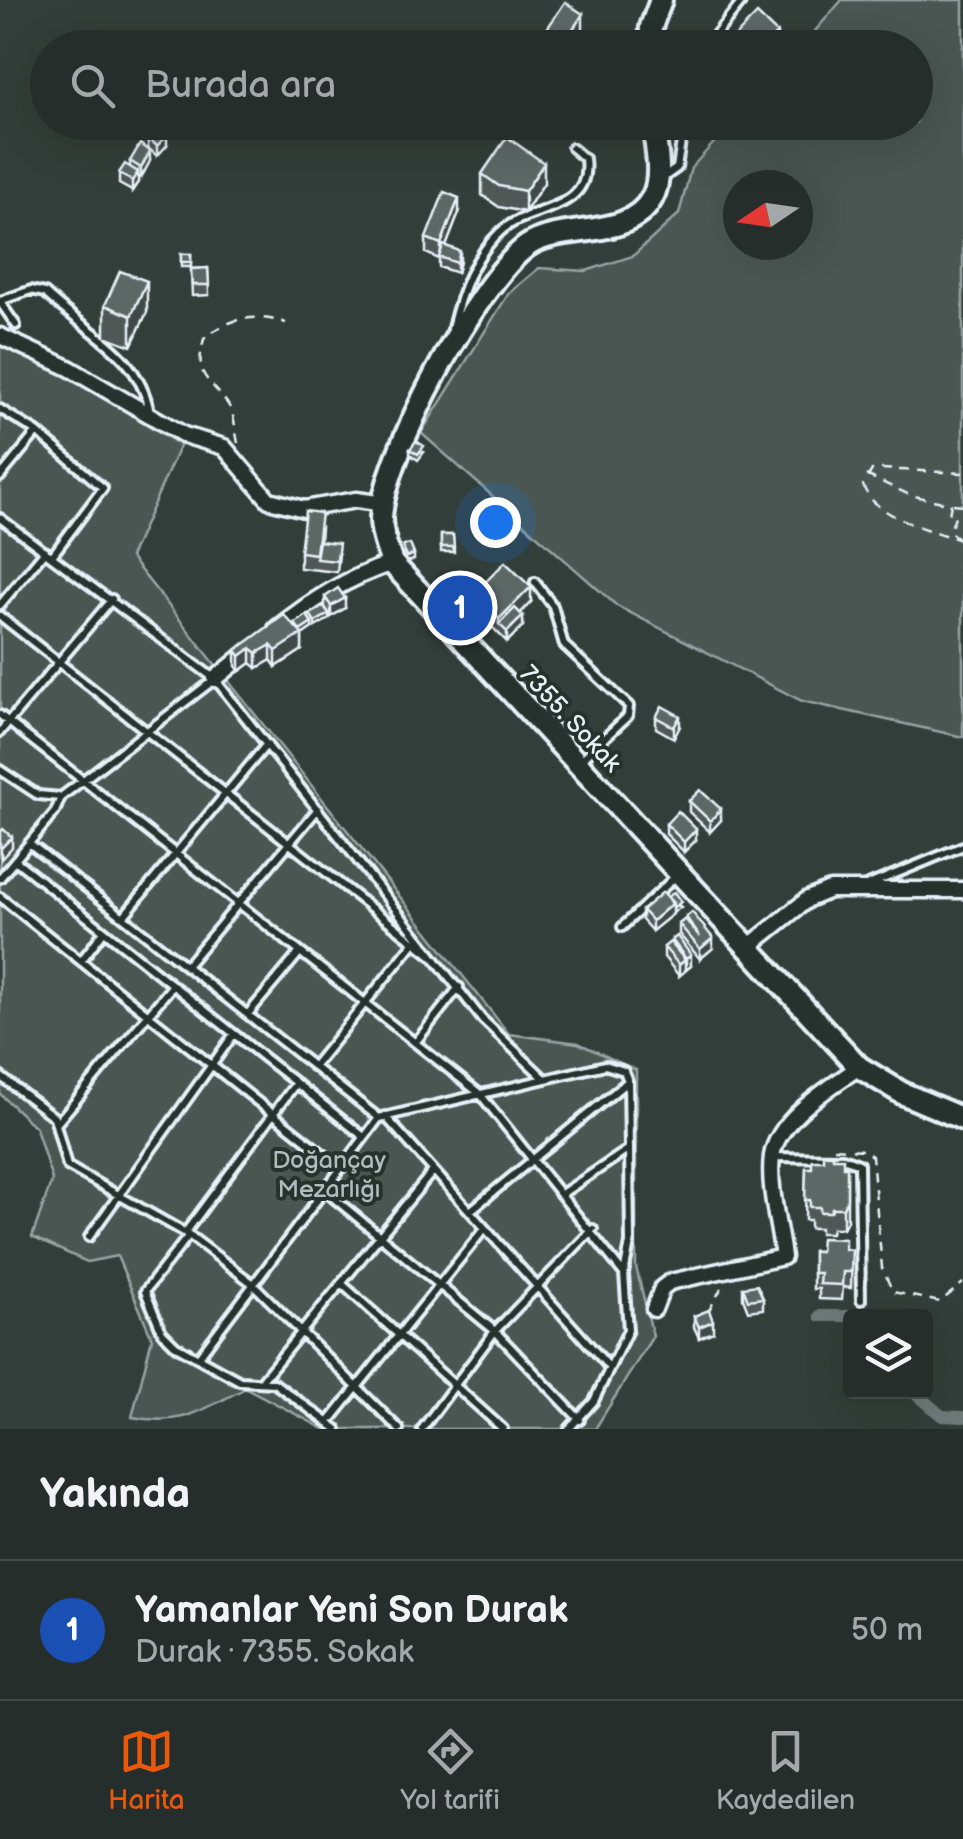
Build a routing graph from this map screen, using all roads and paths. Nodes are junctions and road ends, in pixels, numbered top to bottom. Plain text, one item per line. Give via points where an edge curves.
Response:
1 (661, 0) edge
2 (741, 3) dead end
3 (651, 30) edge
4 (719, 30) edge
5 (654, 140) edge
6 (681, 140) edge
7 (572, 148) dead end
8 (657, 182) junction
9 (0, 301) edge
10 (286, 323) dead end
11 (16, 325) dead end
12 (0, 336) edge
13 (444, 358) junction
14 (0, 409) edge
15 (150, 415) junction
16 (37, 432) junction
17 (240, 470) junction
18 (963, 473) edge
19 (866, 476) junction
20 (0, 477) edge
21 (385, 504) junction
22 (951, 504) junction
23 (963, 506) edge
24 (0, 518) edge
25 (960, 540) edge
26 (48, 553) junction
27 (963, 558) edge
28 (392, 563) junction
29 (963, 575) edge
30 (535, 582) dead end
31 (112, 599) junction
32 (0, 606) edge
33 (0, 616) edge
34 (269, 635) edge
35 (256, 646) edge
36 (59, 662) junction
37 (216, 679) junction
38 (0, 716) edge
39 (8, 722) junction
40 (147, 731) junction
41 (0, 732) edge
42 (267, 744) junction
43 (578, 764) junction
44 (0, 770) edge
45 (82, 781) junction
46 (226, 794) junction
47 (61, 798) junction
48 (318, 809) junction
49 (29, 843) junction
50 (288, 844) junction
51 (963, 846) edge
52 (176, 854) junction
53 (15, 860) junction
54 (678, 874) junction
55 (0, 878) edge
56 (860, 889) junction
57 (963, 890) edge
58 (0, 897) edge
59 (238, 904) junction
60 (124, 917) junction
61 (622, 927) dead end
62 (104, 930) junction
63 (414, 944) junction
64 (746, 949) junction
65 (300, 952) junction
66 (80, 961) junction
67 (440, 962) junction
68 (186, 966) junction
69 (173, 986) junction
70 (458, 987) junction
71 (365, 1003) junction
72 (248, 1014) junction
73 (148, 1015) junction
74 (234, 1034) junction
75 (415, 1043) junction
76 (210, 1064) junction
77 (314, 1066) junction
78 (858, 1067) junction
79 (0, 1076) edge
80 (545, 1079) junction
81 (628, 1081) junction
82 (296, 1083) junction
83 (480, 1094) junction
84 (270, 1113) junction
85 (382, 1117) junction
86 (963, 1120) edge
87 (57, 1123) junction
88 (364, 1137) junction
89 (630, 1150) junction
90 (772, 1157) junction
91 (534, 1158) junction
92 (820, 1158) junction
93 (340, 1168) junction
94 (434, 1170) junction
95 (324, 1190) junction
96 (563, 1193) junction
97 (116, 1196) junction
98 (470, 1211) junction
99 (485, 1228) junction
100 (593, 1229) junction
101 (187, 1234) junction
102 (379, 1235) junction
103 (89, 1237) dead end
104 (730, 1269) junction
105 (624, 1274) junction
106 (252, 1283) junction
107 (340, 1283) junction
108 (963, 1283) edge
109 (436, 1284) junction
110 (538, 1287) junction
111 (861, 1300) dead end
112 (654, 1310) dead end
113 (705, 1315) edge
114 (494, 1331) junction
115 (301, 1332) junction
116 (396, 1334) junction
117 (198, 1358) junction
118 (609, 1367) junction
119 (263, 1379) junction
120 (452, 1385) junction
121 (356, 1387) junction
122 (580, 1420) junction
123 (330, 1422) junction
124 (337, 1429) edge
125 (399, 1429) edge
126 (422, 1429) edge
127 (503, 1429) edge
128 (570, 1429) edge

1 - 3 street
2 - 4 lane
5 - 8 street
6 - 8 lane via 676,168
7 - 13 lane via 585,160 582,187 573,198 503,228 477,258 461,290
8 - 13 street via 652,200 614,224 531,243 509,262
9 - 11 lane
9 - 15 lane via 30,290 45,293 132,365
10 - 17 path via 254,316 204,339 201,370 230,409
12 - 15 street
13 - 21 street via 408,423
14 - 16 lane
15 - 17 street via 224,448
16 - 20 lane
16 - 26 lane via 102,488
17 - 21 street via 258,492 291,507
18 - 19 path via 881,469
19 - 22 path
19 - 25 path via 865,493 881,506
21 - 28 street via 381,518
22 - 23 path
22 - 25 path via 950,532
24 - 26 lane
26 - 31 lane
26 - 32 lane
27 - 29 path via 956,571
28 - 34 street via 309,602
28 - 43 street, 7355. Sokak
30 - 43 lane via 553,606 564,645 628,706 628,716
31 - 36 lane
31 - 37 lane
33 - 36 lane
35 - 37 street
36 - 39 lane
36 - 40 lane
37 - 40 lane
37 - 42 lane
38 - 39 lane
39 - 41 lane
39 - 45 lane
40 - 45 lane
40 - 46 lane
42 - 46 lane
42 - 48 lane
43 - 54 street, 7355. Sokak
44 - 47 lane via 38,795
45 - 47 lane
45 - 52 lane
46 - 50 lane
46 - 52 lane
47 - 49 lane
48 - 50 lane
48 - 67 lane
49 - 53 lane
49 - 60 lane
50 - 59 lane
50 - 63 lane
51 - 56 lane
52 - 59 lane
52 - 60 lane
53 - 55 lane
53 - 62 lane
54 - 61 lane
54 - 64 street, 7355. Sokak
56 - 57 street
56 - 64 street via 808,899
58 - 66 lane
59 - 65 lane
59 - 68 lane
60 - 68 lane
62 - 66 lane
62 - 69 lane
63 - 67 lane
63 - 71 lane
64 - 78 street, 7355. Sokak
65 - 71 lane
65 - 72 lane
66 - 73 lane
67 - 70 lane
68 - 72 lane
69 - 73 lane
69 - 74 lane
70 - 75 lane
70 - 80 lane
71 - 75 lane
71 - 77 lane
72 - 77 lane
73 - 76 lane
73 - 87 lane
74 - 76 lane
74 - 82 lane
75 - 83 lane
76 - 84 lane
76 - 97 lane
77 - 85 lane
78 - 86 street, 7355. Sokak
78 - 90 street via 797,1117
79 - 87 lane
80 - 81 lane via 605,1065 624,1070
80 - 83 lane
81 - 89 lane
81 - 91 lane
82 - 84 lane
82 - 88 lane
83 - 85 lane
83 - 91 lane
84 - 93 lane
84 - 101 lane
85 - 88 lane
85 - 94 lane
87 - 97 lane via 66,1166
88 - 93 lane
89 - 96 lane
89 - 105 lane
90 - 92 lane
90 - 104 street via 783,1257
91 - 96 lane
91 - 98 lane
92 - 108 path via 839,1146 872,1156 882,1268 894,1292 940,1302
92 - 111 lane via 859,1164
93 - 95 lane
94 - 98 lane
94 - 102 lane
95 - 102 lane
95 - 106 lane
96 - 100 lane
97 - 101 lane
97 - 103 lane
98 - 99 lane
99 - 109 lane
99 - 110 lane
100 - 105 lane
100 - 110 lane
101 - 106 lane
101 - 117 lane via 146,1290 147,1305 162,1332
102 - 107 lane
102 - 109 lane
104 - 112 street via 670,1282
104 - 113 path
105 - 118 lane via 628,1330
106 - 115 lane
106 - 117 lane
107 - 115 lane
107 - 116 lane
109 - 114 lane
109 - 116 lane
110 - 114 lane
110 - 118 lane
114 - 120 lane
114 - 122 lane
115 - 119 lane
115 - 121 lane
116 - 120 lane
116 - 121 lane
117 - 119 lane via 240,1381
118 - 122 lane
119 - 123 lane
120 - 126 lane
120 - 127 lane
121 - 123 lane
121 - 125 lane
122 - 128 lane
123 - 124 lane

